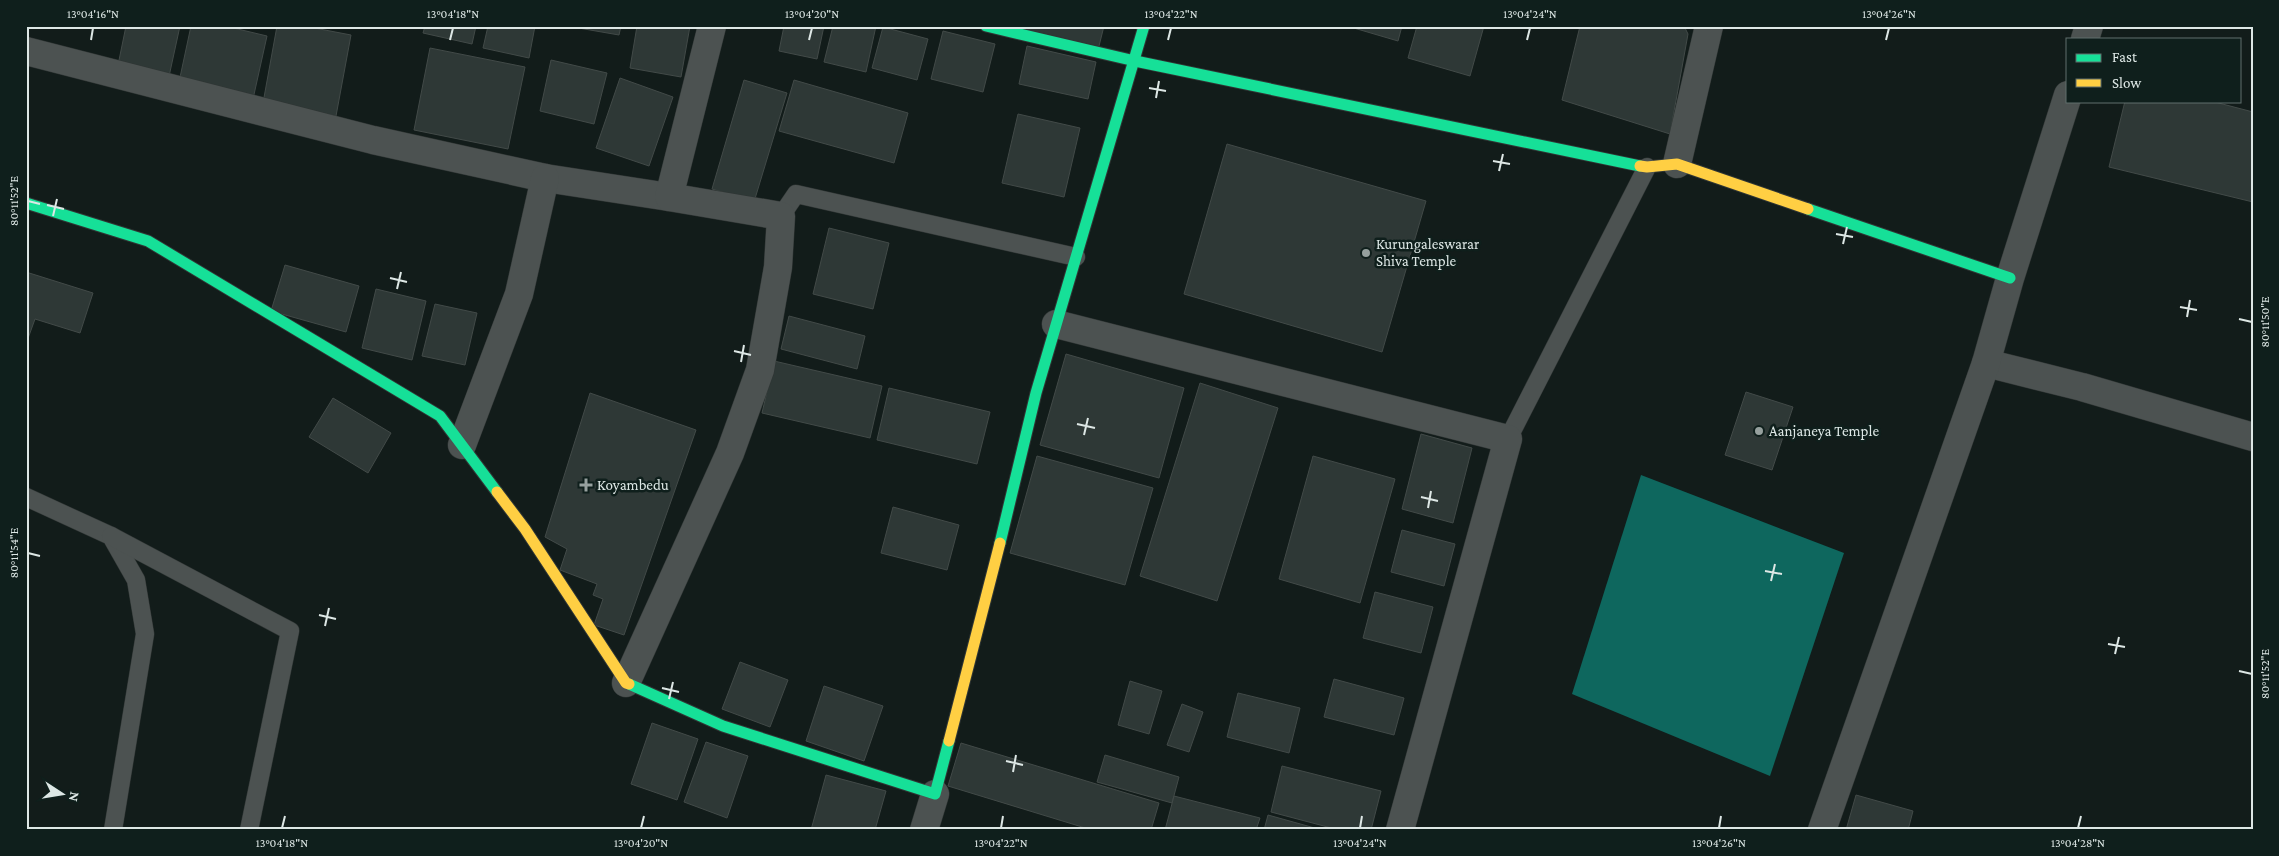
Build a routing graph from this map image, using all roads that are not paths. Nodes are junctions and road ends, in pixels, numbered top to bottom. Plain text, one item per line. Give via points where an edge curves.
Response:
1 (712, 26) edge
2 (986, 26) edge
3 (1144, 26) edge
4 (1709, 26) edge
5 (26, 51) edge
6 (1135, 61) junction
7 (2066, 101) edge
8 (1677, 164) junction
9 (1647, 167) junction
10 (545, 178) junction
11 (669, 197) junction
12 (26, 203) edge
13 (781, 216) junction
14 (1076, 257) junction
15 (2010, 278) junction
16 (1056, 324) junction
17 (1986, 363) junction
18 (2253, 437) edge
19 (1508, 439) junction
20 (462, 445) junction
21 (26, 498) edge
22 (111, 536) junction
23 (626, 683) junction
24 (935, 794) junction
25 (113, 830) edge
26 (248, 830) edge
27 (924, 830) edge
28 (1400, 830) edge
29 (1822, 830) edge

1 - 11 street
2 - 6 street
3 - 6 street
4 - 8 street
5 - 10 street via 373,140
6 - 9 street
6 - 14 street
7 - 15 street
8 - 9 street
8 - 15 street
9 - 19 lane
10 - 11 street
10 - 20 street via 519,294
11 - 13 street
12 - 20 street via 148,241 440,416
13 - 14 lane via 796,194
13 - 23 street via 778,267 760,370 730,453
14 - 16 street
15 - 17 street
16 - 19 street
16 - 24 street
17 - 18 street via 2082,387
17 - 29 street
19 - 28 street
20 - 23 street via 525,529
21 - 22 lane
22 - 25 lane via 136,580 145,634
22 - 26 lane via 290,631
23 - 24 street via 723,726
24 - 27 street

